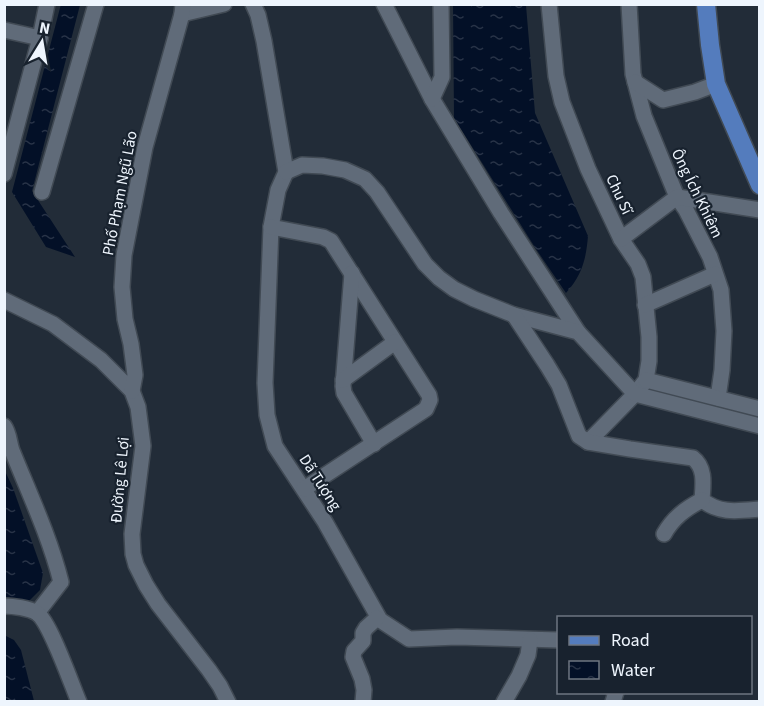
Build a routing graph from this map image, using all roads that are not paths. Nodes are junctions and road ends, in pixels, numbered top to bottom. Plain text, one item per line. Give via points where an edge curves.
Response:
1 (47, 4) edge
2 (96, 4) edge
3 (224, 4) edge
4 (253, 4) edge
5 (384, 4) edge
6 (441, 4) edge
7 (549, 4) edge
8 (629, 4) edge
9 (706, 4) edge
10 (182, 9) edge
11 (4, 30) edge
12 (40, 38) junction
13 (635, 82) junction
14 (717, 84) junction
15 (432, 99) junction
16 (4, 111) edge
17 (20, 115) junction
18 (286, 172) junction
19 (4, 174) edge
20 (759, 185) edge
21 (42, 192) dead end
22 (677, 197) junction
23 (759, 210) edge
24 (271, 227) junction
25 (621, 239) junction
26 (352, 273) junction
27 (715, 274) junction
28 (4, 300) edge
29 (645, 304) junction
30 (514, 315) junction
31 (578, 332) junction
32 (395, 342) junction
33 (343, 380) junction
34 (646, 380) junction
35 (132, 391) junction
36 (635, 394) junction
37 (718, 398) junction
38 (759, 409) edge
39 (4, 426) edge
40 (759, 426) edge
41 (588, 442) junction
42 (374, 444) junction
43 (304, 489) junction
44 (702, 500) junction
45 (759, 509) edge
46 (664, 534) dead end
47 (4, 606) edge
48 (37, 613) junction
49 (377, 618) junction
50 (530, 640) junction
51 (557, 640) edge
52 (79, 702) edge
53 (228, 702) edge
54 (363, 702) edge
55 (504, 702) edge

1 - 12 street
2 - 21 street
3 - 10 street
4 - 18 street, Dã Tượng via 264,41
5 - 15 street
6 - 15 street via 442,77
7 - 25 street, Chu Sĩ via 562,102
8 - 13 street, Ông Ích Khiêm
9 - 14 main road
10 - 35 street, Phố Phạm Ngũ Lão via 145,147 124,255 124,319 135,375
11 - 12 street
12 - 17 street
13 - 14 street via 663,100
13 - 22 street, Ông Ích Khiêm via 644,116
14 - 20 main road
15 - 31 street
16 - 17 street
17 - 19 street
18 - 24 street, Dã Tượng
18 - 30 street via 302,165 323,166 365,179 439,278 474,299
22 - 23 street
22 - 25 street
22 - 27 street, Ông Ích Khiêm via 710,257
24 - 26 street via 331,241
24 - 43 street, Dã Tượng via 267,415 275,446
25 - 29 street, Chu Sĩ via 643,277
26 - 32 street
26 - 33 street
27 - 29 street
27 - 37 street, Ông Ích Khiêm via 721,290 724,331
28 - 35 street, Đường Lê Lợi via 53,324 101,360
29 - 34 street, Chu Sĩ via 650,347
30 - 31 street
30 - 41 street via 559,385 579,436
31 - 36 street
32 - 33 street
32 - 42 street via 430,400 426,409
33 - 42 street via 344,393
34 - 36 street
34 - 37 street
35 - 53 street, Đường Lê Lợi via 143,446 132,534 136,565 158,604 209,670
36 - 40 street
36 - 41 street
37 - 38 street
39 - 48 street via 61,582
41 - 44 street via 693,458 703,478
42 - 43 street
43 - 49 street, Dã Tượng
44 - 45 street via 727,511
44 - 46 street via 678,515
47 - 48 street
48 - 52 street via 51,633
49 - 50 street, Dã Tượng via 409,639
49 - 54 street via 366,628 363,641 354,651 364,690
50 - 51 street, Dã Tượng
50 - 55 street via 528,655

